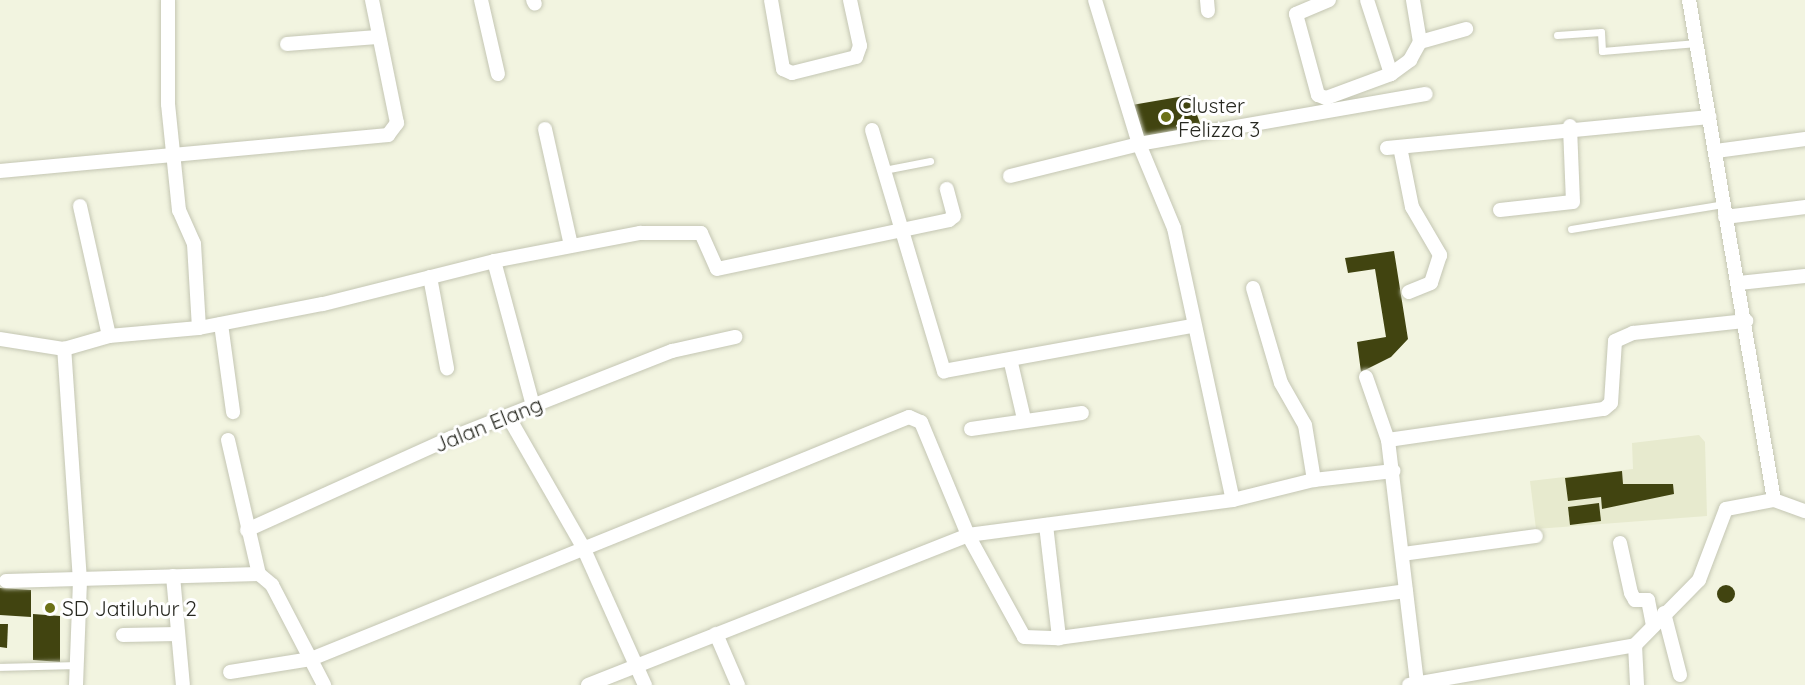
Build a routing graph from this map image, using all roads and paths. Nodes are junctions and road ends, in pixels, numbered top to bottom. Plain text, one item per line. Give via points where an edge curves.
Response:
1 (168, 0) edge
2 (372, 0) edge
3 (481, 0) edge
4 (771, 0) edge
5 (850, 0) edge
6 (1095, 0) edge
7 (1329, 0) edge
8 (1367, 0) edge
9 (1413, 0) edge
10 (1689, 0) edge
11 (1466, 29) dead end
12 (1557, 35) dead end
13 (377, 37) junction
14 (1420, 42) junction
15 (1697, 43) junction
16 (287, 44) dead end
17 (498, 74) dead end
18 (1387, 75) junction
19 (1426, 94) dead end
20 (1710, 117) junction
21 (1570, 126) junction
22 (545, 129) dead end
23 (872, 130) dead end
24 (1805, 139) edge
25 (1139, 144) junction
26 (1716, 151) junction
27 (176, 153) junction
28 (930, 161) dead end
29 (884, 170) junction
30 (0, 171) edge
31 (1010, 176) dead end
32 (947, 189) dead end
33 (81, 206) dead end
34 (1805, 207) edge
35 (1500, 210) dead end
36 (1724, 211) junction
37 (1571, 229) dead end
38 (902, 231) junction
39 (571, 245) junction
40 (494, 261) junction
41 (1805, 276) edge
42 (430, 277) junction
43 (1739, 283) junction
44 (1253, 288) dead end
45 (1409, 292) dead end
46 (1746, 321) junction
47 (221, 324) junction
48 (1191, 326) junction
49 (199, 328) junction
50 (109, 336) junction
51 (735, 337) dead end
52 (0, 339) edge
53 (64, 349) junction
54 (1011, 363) junction
55 (447, 368) dead end
56 (1366, 377) dead end
57 (533, 406) junction
58 (233, 412) dead end
59 (1082, 413) dead end
60 (508, 416) junction
61 (1024, 419) junction
62 (971, 429) dead end
63 (228, 440) dead end
64 (1388, 440) junction
65 (1393, 471) junction
66 (1314, 480) junction
67 (1233, 500) junction
68 (1774, 500) junction
69 (1805, 511) edge
70 (1046, 525) junction
71 (247, 530) junction
72 (968, 535) junction
73 (1536, 536) dead end
74 (1620, 543) dead end
75 (582, 545) junction
76 (1403, 554) junction
77 (259, 574) junction
78 (173, 576) junction
79 (6, 581) dead end
80 (80, 581) junction
81 (1406, 591) junction
82 (1664, 613) junction
83 (1653, 626) junction
84 (178, 634) junction
85 (716, 634) junction
86 (123, 635) dead end
87 (1059, 638) junction
88 (1635, 645) junction
89 (311, 659) junction
90 (75, 665) junction
91 (638, 666) junction
92 (0, 667) edge
93 (230, 672) dead end
94 (1680, 675) dead end
95 (1441, 682) edge
96 (1413, 684) edge
97 (76, 685) edge
98 (183, 685) edge
99 (324, 685) edge
100 (588, 685) edge
101 (645, 685) edge
102 (738, 685) edge
103 (1637, 685) edge

1 - 27 street via 168,104
2 - 13 street
3 - 17 street
4 - 5 street via 783,69 792,73 860,52
6 - 25 street
7 - 18 street via 1296,14 1318,95 1326,98
8 - 18 street
9 - 14 street
10 - 15 street
11 - 14 street
12 - 15 lane via 1601,32 1602,51
13 - 16 street
13 - 27 street via 397,123 388,135
14 - 18 street via 1410,60
15 - 20 street
19 - 25 street
20 - 21 street
20 - 26 street
21 - 35 street via 1573,201
21 - 45 street via 1393,148 1412,207 1440,255 1431,283
22 - 39 street
23 - 29 street
24 - 26 street
25 - 31 street
25 - 48 street via 1174,228
26 - 36 street
27 - 30 street
27 - 49 street via 179,210 193,237
28 - 29 lane
29 - 38 street
32 - 38 street via 952,219
33 - 50 street
34 - 36 street
36 - 37 lane
36 - 43 street
38 - 39 street via 717,269 701,233 693,230
38 - 54 street via 942,369
39 - 40 street
40 - 42 street
40 - 57 street
41 - 43 street
42 - 47 street
42 - 55 street
43 - 46 street
44 - 66 street via 1281,383 1305,425
46 - 64 street via 1633,333 1615,340 1611,403 1604,409
46 - 68 street
47 - 49 street
47 - 58 street
48 - 54 street
48 - 67 street
49 - 50 street
50 - 53 street
51 - 57 street, Jalan Elang via 672,351
52 - 53 street
53 - 80 street
54 - 61 street
56 - 64 street
57 - 60 street, Jalan Elang
59 - 61 street
60 - 71 street, Jalan Elang
60 - 75 street
61 - 62 street
63 - 71 street
64 - 65 street
65 - 66 street
65 - 76 street
66 - 67 street
67 - 70 street
68 - 69 street
68 - 82 street via 1741,503 1720,514 1709,564
70 - 72 street
70 - 87 street
71 - 77 street
72 - 75 street via 921,422 909,417
72 - 85 street
72 - 87 street via 1024,637
73 - 76 street
74 - 83 street via 1631,593 1635,600 1648,600
75 - 89 street
75 - 91 street
76 - 81 street
77 - 78 street
77 - 89 street via 272,585
78 - 80 street
78 - 84 street
79 - 80 street
80 - 90 street
81 - 87 street
81 - 96 street
82 - 83 street
82 - 94 street
83 - 88 street
84 - 86 street
84 - 98 street
85 - 91 street
85 - 102 street
88 - 95 street
88 - 103 street
89 - 93 street
89 - 99 street
90 - 92 lane
90 - 97 street
91 - 100 street
91 - 101 street
95 - 96 street

